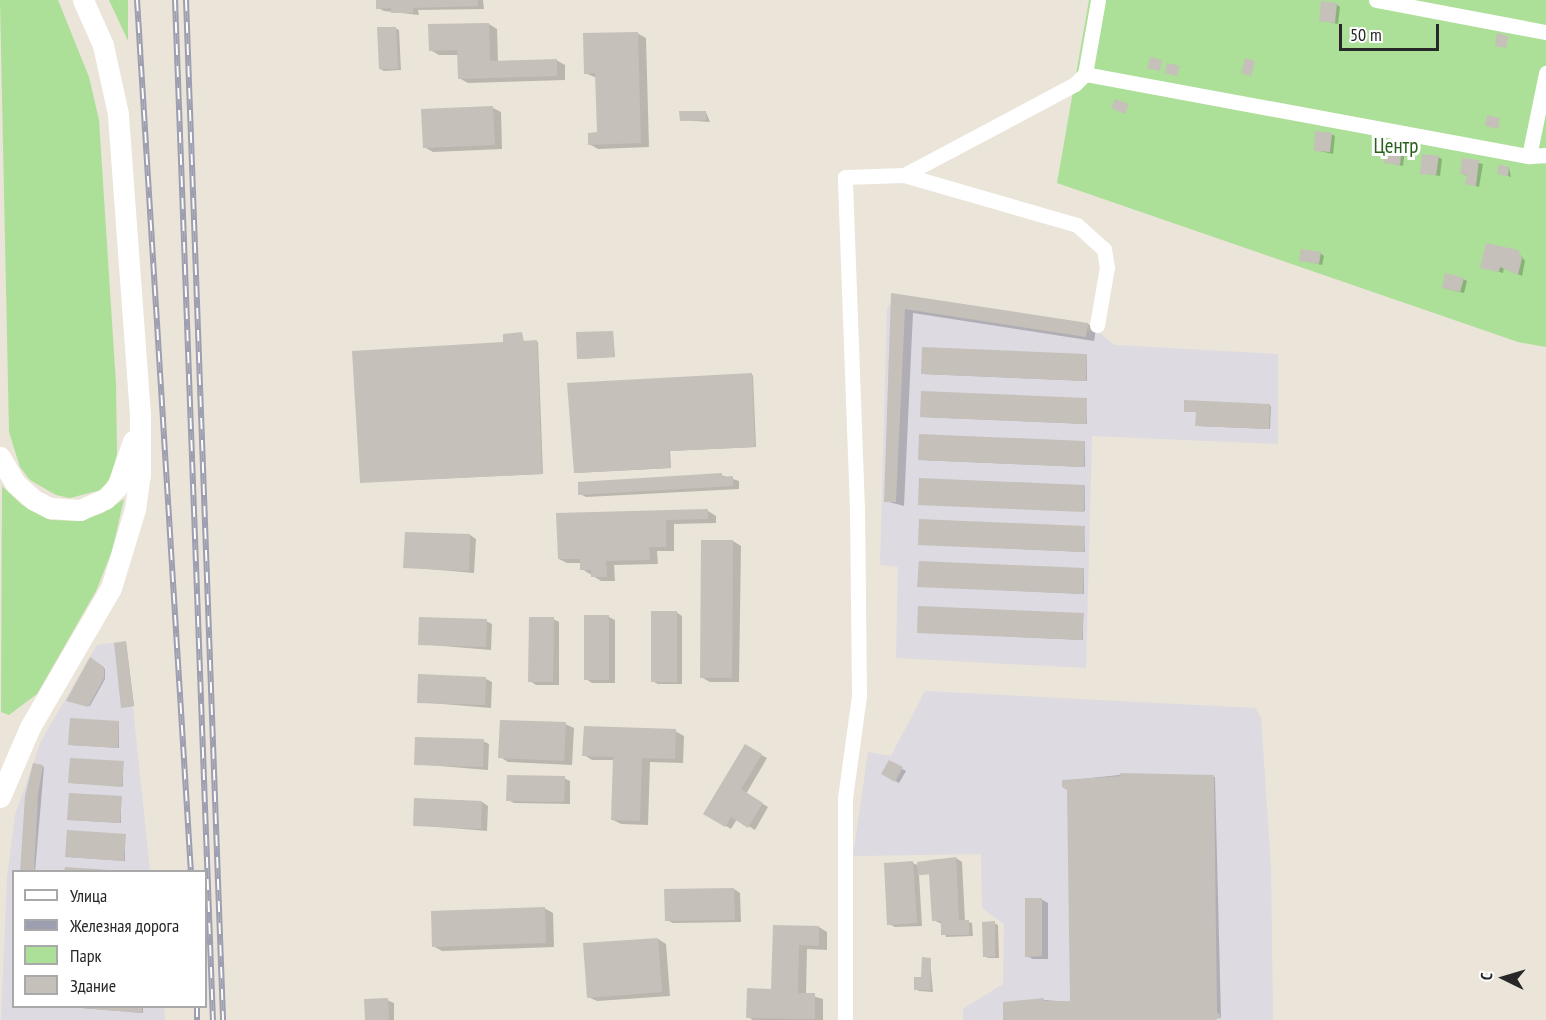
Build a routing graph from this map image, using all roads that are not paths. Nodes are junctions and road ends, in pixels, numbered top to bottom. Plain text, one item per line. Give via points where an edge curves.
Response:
1 (83, 0) edge
2 (1098, 0) edge
3 (1376, 0) edge
4 (1546, 32) edge
5 (1085, 74) junction
6 (1546, 74) edge
7 (1546, 155) edge
8 (1529, 156) junction
9 (904, 175) junction
10 (1098, 324) dead end
11 (140, 415) junction
12 (0, 457) edge
13 (0, 797) edge
14 (845, 1020) edge

1 - 11 main road via 104,45 118,114
2 - 5 street
3 - 4 street
5 - 8 street
5 - 9 street via 1075,84
6 - 8 street
7 - 8 street
9 - 10 street via 1077,225 1104,249 1107,267
9 - 14 street via 845,177 857,509 859,696 845,798
11 - 12 main road via 117,487 105,499 80,510 51,508 34,500 15,483
11 - 13 main road via 140,475 122,563 30,727

